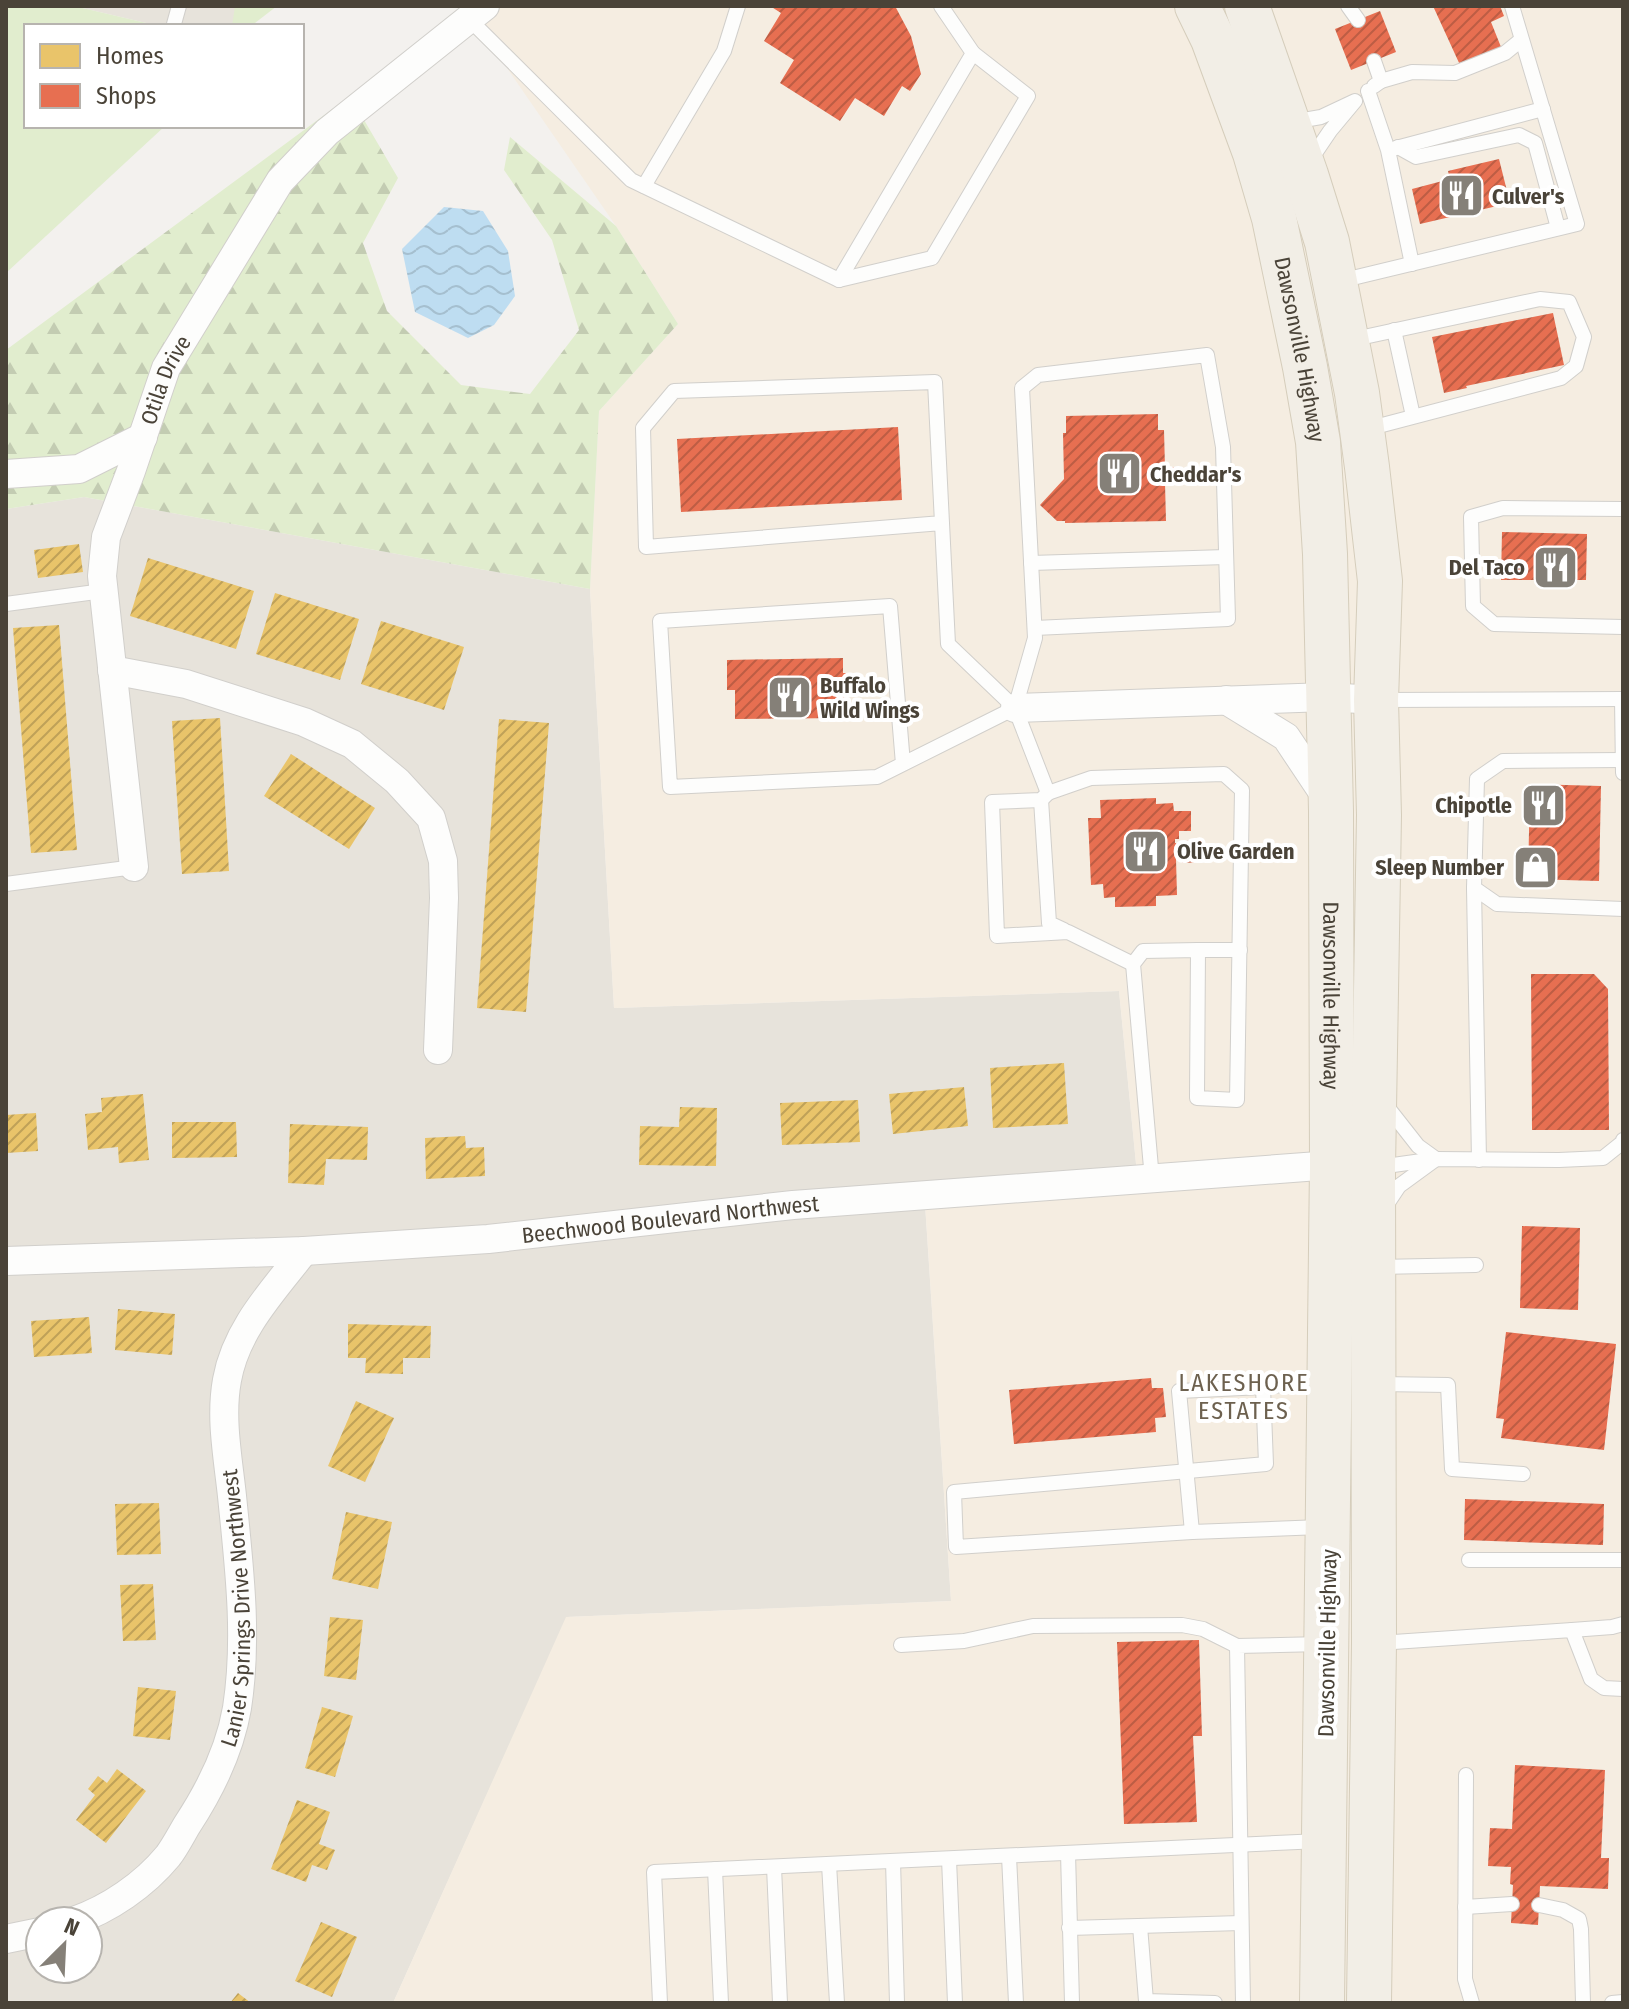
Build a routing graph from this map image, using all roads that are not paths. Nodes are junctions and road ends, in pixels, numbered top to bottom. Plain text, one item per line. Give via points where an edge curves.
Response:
1 (179, 6) edge
2 (738, 6) edge
3 (941, 6) edge
4 (1197, 6) edge
5 (1247, 6) edge
6 (1348, 6) edge
7 (1512, 6) edge
8 (477, 12) edge
9 (1358, 20) dead end
10 (174, 24) dead end
11 (1521, 40) junction
12 (973, 53) junction
13 (1374, 61) dead end
14 (1381, 81) junction
15 (1368, 91) junction
16 (1355, 101) junction
17 (1543, 109) junction
18 (1288, 123) junction
19 (1393, 149) junction
20 (1304, 169) junction
21 (644, 186) junction
22 (1558, 228) junction
23 (1412, 264) junction
24 (839, 280) junction
25 (1335, 282) junction
26 (1394, 330) junction
27 (1347, 341) junction
28 (1413, 416) junction
29 (1362, 430) junction
30 (143, 437) junction
31 (6, 474) edge
32 (1623, 509) edge
33 (942, 523) junction
34 (1226, 557) junction
35 (1031, 563) junction
36 (103, 591) junction
37 (6, 604) edge
38 (1623, 627) edge
39 (1035, 628) junction
40 (112, 670) junction
41 (1327, 697) junction
42 (1622, 699) edge
43 (1226, 700) junction
44 (1376, 700) junction
45 (1015, 708) junction
46 (1623, 760) edge
47 (903, 764) junction
48 (1623, 773) edge
49 (1045, 797) junction
50 (1331, 811) junction
51 (134, 867) joint
52 (6, 884) edge
53 (1474, 888) junction
54 (1623, 909) edge
55 (1068, 932) junction
56 (1198, 950) junction
57 (1240, 950) junction
58 (1133, 964) junction
59 (438, 1050) dead end
60 (1374, 1087) junction
61 (1623, 1140) edge
62 (1436, 1159) junction
63 (1479, 1160) junction
64 (1353, 1166) junction
65 (1152, 1179) junction
66 (1373, 1224) junction
67 (304, 1251) junction
68 (6, 1261) edge
69 (1476, 1265) dead end
70 (1373, 1267) junction
71 (1330, 1380) junction
72 (1373, 1384) junction
73 (1263, 1387) junction
74 (1186, 1471) junction
75 (1523, 1474) dead end
76 (1328, 1527) junction
77 (1192, 1532) junction
78 (1469, 1560) dead end
79 (1623, 1560) edge
80 (1623, 1624) edge
81 (1572, 1630) junction
82 (1374, 1643) junction
83 (1327, 1644) junction
84 (901, 1645) dead end
85 (1237, 1646) junction
86 (1623, 1689) edge
87 (1466, 1775) dead end
88 (1324, 1841) junction
89 (1239, 1846) junction
90 (1068, 1853) junction
91 (1009, 1856) junction
92 (949, 1859) junction
93 (893, 1861) junction
94 (829, 1864) junction
95 (774, 1867) junction
96 (715, 1869) junction
97 (1512, 1904) dead end
98 (1539, 1905) dead end
99 (104, 1906) edge
100 (1465, 1907) junction
101 (1241, 1923) junction
102 (1140, 1926) junction
103 (1069, 1928) junction
104 (1373, 2000) edge
105 (1623, 2002) edge
106 (660, 2003) edge
107 (721, 2003) edge
108 (780, 2003) edge
109 (837, 2003) edge
110 (897, 2003) edge
111 (955, 2003) edge
112 (1016, 2003) edge
113 (1072, 2003) edge
114 (1215, 2003) edge
115 (1243, 2003) edge
116 (1322, 2003) edge
117 (1472, 2003) edge
118 (1583, 2003) edge
119 (1612, 2003) edge

1 - 10 lane
2 - 21 lane via 724,51
3 - 12 lane
4 - 41 main road, Dawsonville Highway via 1267,192 1305,367 1319,456
5 - 18 main road, Dawsonville Highway
6 - 9 lane
7 - 11 lane
8 - 21 lane via 631,180
8 - 30 street, Otila Drive via 327,132 280,181 166,368
11 - 14 lane via 1505,53 1455,73 1412,72
11 - 17 lane
12 - 24 lane
12 - 24 lane via 1028,96 988,164 932,258
13 - 14 lane
14 - 15 lane
15 - 16 lane
15 - 19 lane
16 - 18 lane via 1321,117
16 - 20 lane
17 - 19 lane
17 - 22 lane via 1577,224
18 - 20 main road, Dawsonville Highway
19 - 22 lane via 1416,157 1519,135 1535,143
19 - 23 lane
20 - 25 main road, Dawsonville Highway
21 - 24 lane
22 - 23 lane
23 - 25 lane
25 - 27 main road, Dawsonville Highway
26 - 27 lane
26 - 28 lane
26 - 28 lane via 1540,299 1569,302 1584,337 1576,366 1561,378
27 - 29 main road, Dawsonville Highway
28 - 29 lane
29 - 44 main road, Dawsonville Highway via 1380,581
30 - 31 street via 79,469
30 - 36 street, Otila Drive via 106,537
32 - 38 lane via 1503,508 1471,517 1473,606 1494,624
33 - 33 lane via 935,382 674,391 643,428 646,547
33 - 45 lane via 948,644
34 - 35 lane
34 - 35 lane via 1223,447 1207,355 1038,375 1022,388
34 - 39 lane via 1228,619
35 - 39 lane
36 - 37 lane
36 - 40 street, Otila Drive
39 - 45 lane
40 - 51 street, Otila Drive
40 - 59 street via 186,684 304,722 352,744 431,818 444,873
41 - 43 street
41 - 44 street
41 - 50 main road, Dawsonville Highway
42 - 44 lane
42 - 46 lane
43 - 45 street
43 - 50 street via 1286,737
44 - 60 main road, Dawsonville Highway
45 - 47 lane
45 - 49 lane
46 - 48 lane
46 - 53 lane via 1503,761 1477,779
47 - 47 lane via 877,777 670,787 660,621 890,606
49 - 55 lane via 1049,923
49 - 55 lane via 992,802 997,936
49 - 57 lane via 1091,778 1224,774 1242,790
50 - 64 main road, Dawsonville Highway
51 - 52 lane
53 - 54 lane via 1497,904
53 - 63 lane
55 - 58 lane
56 - 57 lane
56 - 57 lane via 1197,1098 1237,1100
56 - 58 lane via 1143,951
58 - 65 lane
60 - 62 lane via 1418,1146
60 - 64 main road, Dawsonville Highway
61 - 63 lane via 1603,1158
62 - 63 lane
62 - 64 lane
62 - 66 lane via 1399,1186
64 - 65 street, Beechwood Boulevard Northwest
64 - 66 main road, Dawsonville Highway
64 - 71 main road, Dawsonville Highway
65 - 67 street, Beechwood Boulevard Northwest via 793,1205 488,1239
66 - 70 main road, Dawsonville Highway
67 - 68 street, Beechwood Boulevard Northwest
67 - 99 street, Lanier Springs Drive Northwest via 250,1321 231,1359 226,1384 225,1428 243,1622 237,1709 223,1758 168,1856 130,1892
69 - 70 lane
70 - 72 main road, Dawsonville Highway
71 - 73 lane
71 - 76 main road, Dawsonville Highway
72 - 75 lane via 1448,1385 1452,1469
72 - 82 main road, Dawsonville Highway
73 - 74 lane via 1266,1464
73 - 74 lane via 1179,1391
74 - 77 lane
74 - 77 lane via 954,1492 956,1547
76 - 77 lane
76 - 83 main road, Dawsonville Highway
78 - 79 lane
80 - 81 lane
81 - 82 lane
81 - 86 lane via 1591,1679 1604,1688
82 - 83 main road
82 - 104 main road, Dawsonville Highway
83 - 85 lane
83 - 88 main road, Dawsonville Highway
84 - 85 lane via 964,1641 1033,1626 1182,1625
85 - 89 lane
87 - 100 lane
88 - 89 lane
88 - 116 main road, Dawsonville Highway
89 - 90 lane
89 - 101 lane
90 - 91 lane
90 - 103 lane
91 - 92 lane
91 - 112 lane
92 - 93 lane
92 - 111 lane
93 - 94 lane
93 - 110 lane
94 - 95 lane
94 - 109 lane
95 - 96 lane
95 - 108 lane
96 - 106 lane via 654,1872
96 - 107 lane
97 - 100 lane
98 - 118 lane via 1579,1919
100 - 117 lane via 1465,1979
101 - 102 lane
101 - 115 lane
102 - 103 lane
102 - 114 lane via 1146,2001
103 - 113 lane
105 - 119 lane

